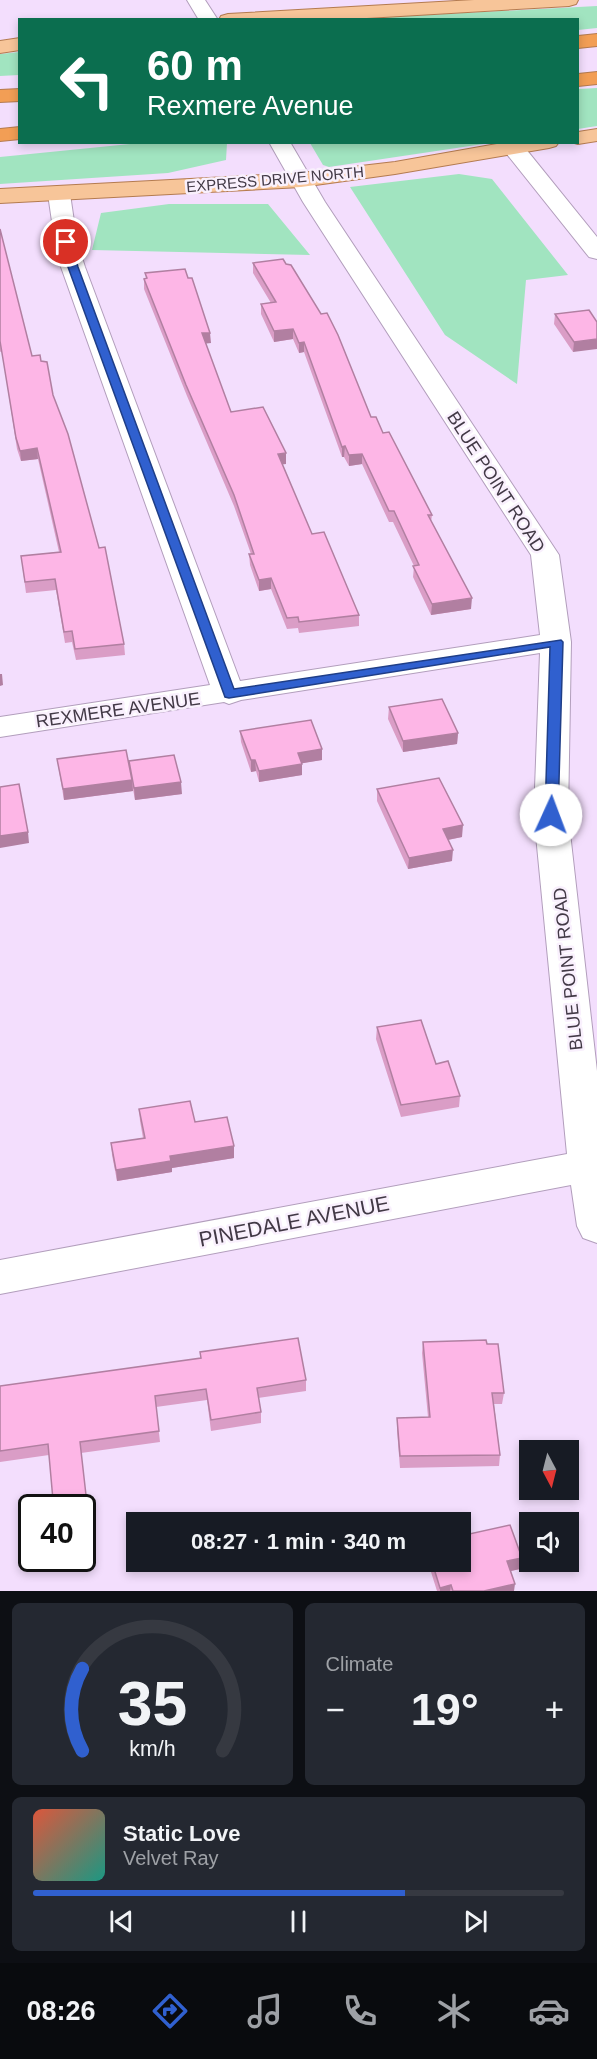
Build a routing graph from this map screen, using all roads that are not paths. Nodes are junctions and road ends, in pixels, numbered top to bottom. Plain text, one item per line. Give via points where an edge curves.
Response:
1 (196, 0) edge
2 (569, 0) edge
3 (482, 3) edge
4 (208, 18) edge
5 (258, 18) edge
6 (597, 40) edge
7 (579, 42) edge
8 (18, 44) edge
9 (0, 47) edge
10 (597, 78) edge
11 (579, 80) edge
12 (18, 95) edge
13 (0, 96) edge
14 (18, 133) edge
15 (0, 135) edge
16 (597, 135) edge
17 (579, 138) edge
18 (280, 144) edge
19 (537, 144) edge
20 (513, 148) junction
21 (301, 180) junction
22 (59, 194) junction
23 (0, 196) edge
24 (597, 252) edge
25 (556, 642) junction
26 (229, 694) junction
27 (0, 727) edge
28 (588, 1166) junction
29 (597, 1226) edge
30 (0, 1277) edge

1 - 4 street
2 - 3 main road
3 - 5 main road
6 - 7 highway
8 - 9 main road
10 - 11 highway
12 - 13 highway
14 - 15 highway
16 - 17 main road
18 - 21 street, BLUE POINT ROAD
19 - 20 main road, EXPRESS DRIVE NORTH
20 - 21 main road, EXPRESS DRIVE NORTH
20 - 24 street
21 - 22 main road, EXPRESS DRIVE NORTH
21 - 25 street, BLUE POINT ROAD via 545,555
22 - 23 main road, EXPRESS DRIVE NORTH
22 - 26 street via 73,267
25 - 26 street, REXMERE AVENUE
25 - 28 street, BLUE POINT ROAD via 551,815
26 - 27 street, REXMERE AVENUE
28 - 29 street, BLUE POINT ROAD
28 - 30 street, PINEDALE AVENUE

